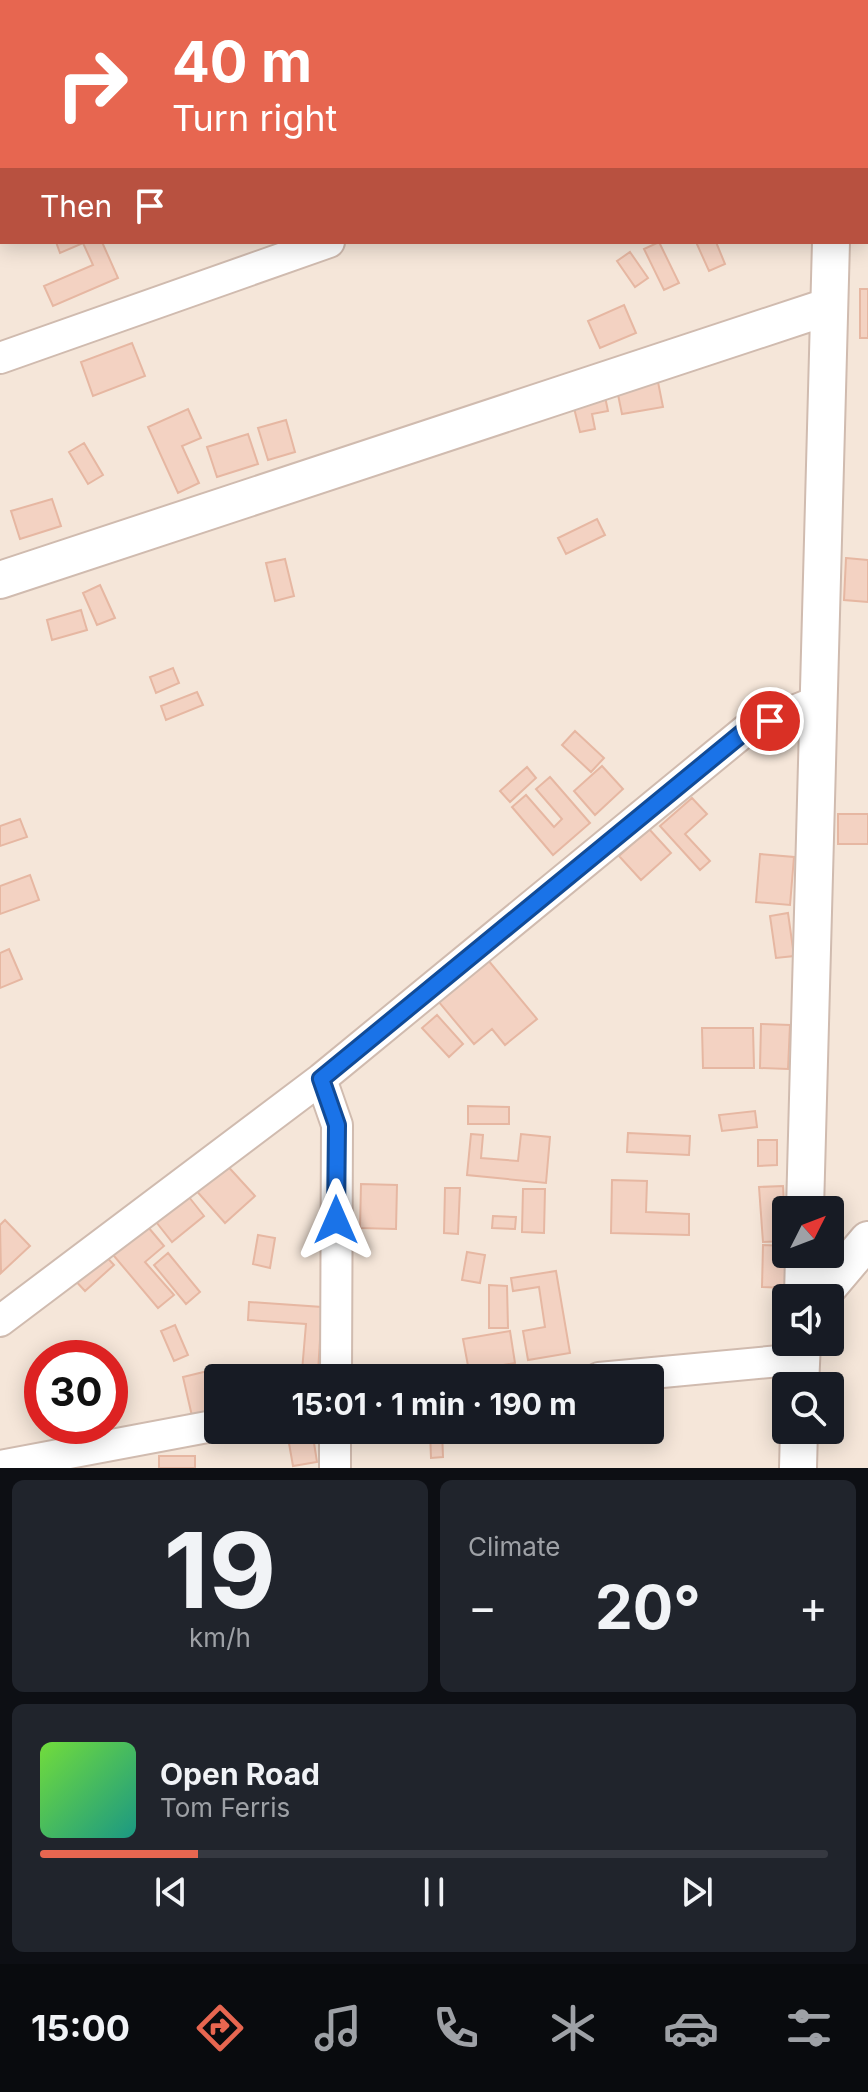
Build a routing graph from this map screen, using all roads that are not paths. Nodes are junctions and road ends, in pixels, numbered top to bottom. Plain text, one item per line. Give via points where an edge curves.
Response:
1 (323, 244) edge
2 (831, 244) edge
3 (827, 307) junction
4 (0, 358) edge
5 (0, 580) edge
6 (816, 702) junction
7 (321, 1079) junction
8 (805, 1196) edge
9 (868, 1240) edge
10 (831, 1284) edge
11 (0, 1321) edge
12 (801, 1362) edge
13 (336, 1364) edge
14 (664, 1373) edge
15 (204, 1428) edge
16 (335, 1444) edge
17 (799, 1444) edge
18 (0, 1466) edge
19 (335, 1468) edge
20 (798, 1468) edge

1 - 4 street
2 - 3 street
3 - 5 street
3 - 6 street
6 - 7 street via 746,730
6 - 8 street
7 - 11 street
7 - 13 street via 337,1125
9 - 10 street
12 - 14 street
15 - 18 street
16 - 19 street
17 - 20 street

